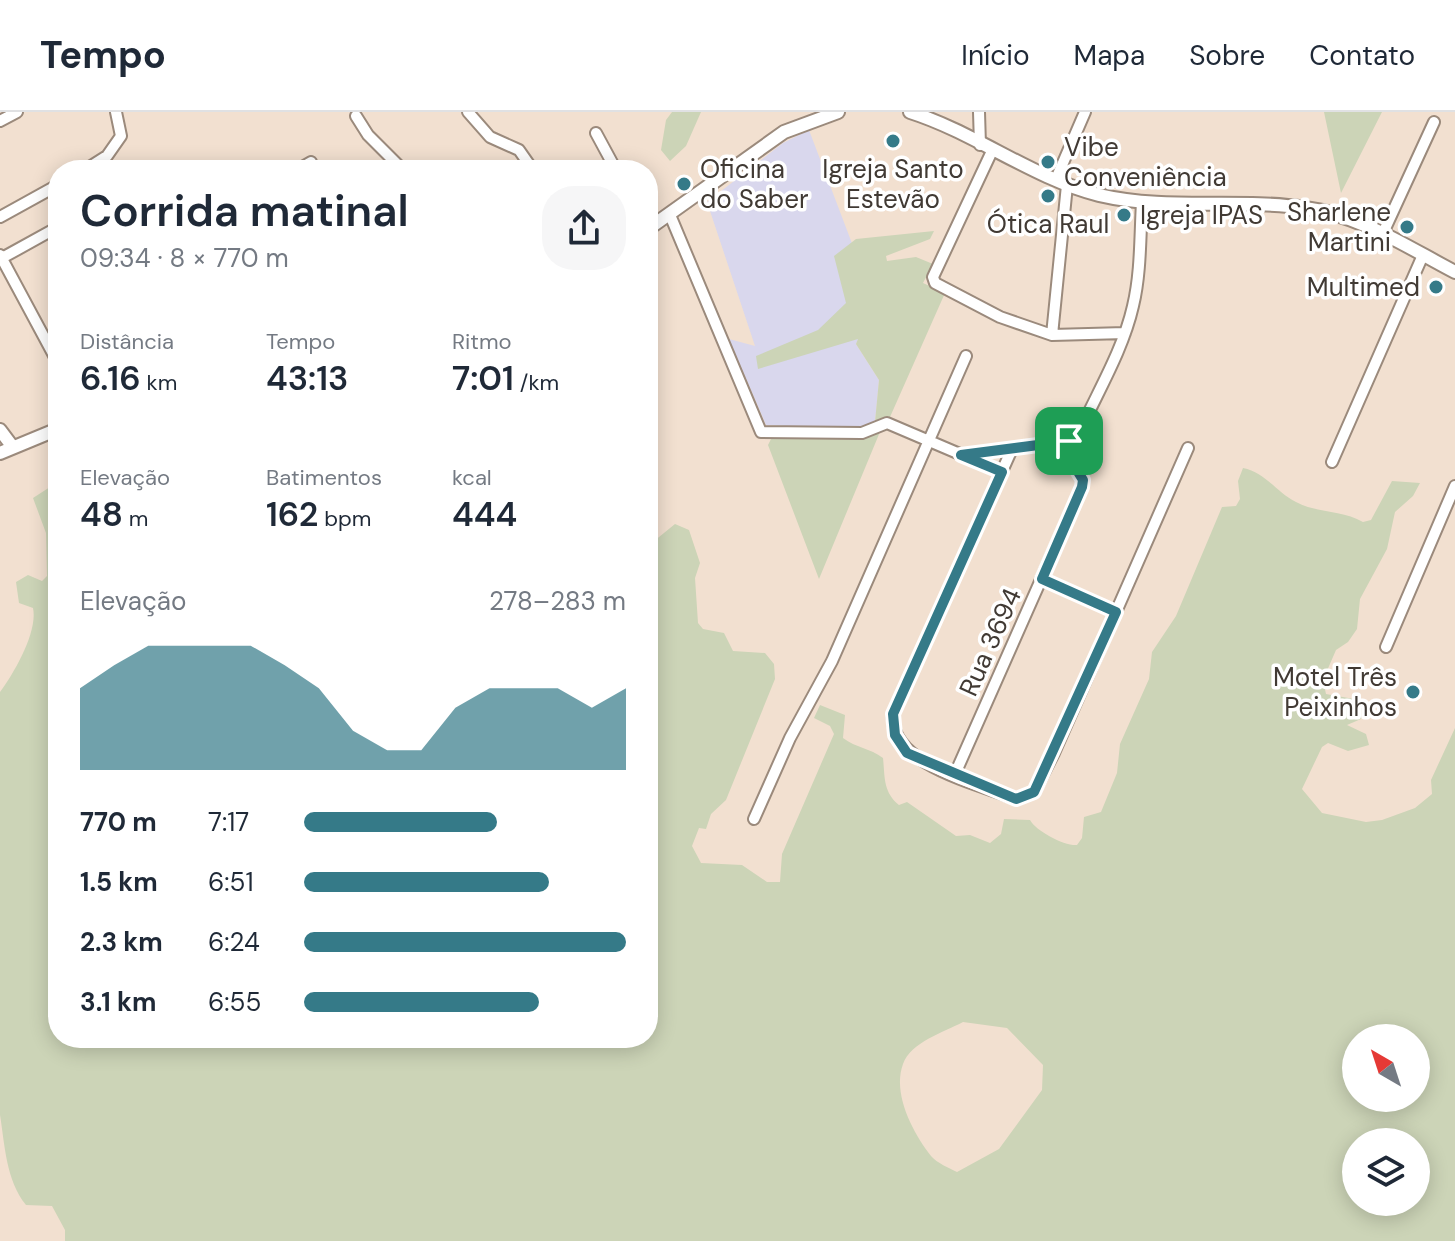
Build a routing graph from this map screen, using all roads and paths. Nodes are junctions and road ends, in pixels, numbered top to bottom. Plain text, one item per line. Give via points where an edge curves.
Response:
1 (17, 112) edge
2 (116, 112) edge
3 (468, 112) edge
4 (838, 112) edge
5 (910, 112) edge
6 (979, 112) edge
7 (1085, 112) edge
8 (356, 116) dead end
9 (0, 121) edge
10 (1434, 122) dead end
11 (596, 133) dead end
12 (986, 148) junction
13 (101, 160) edge
14 (393, 160) edge
15 (526, 160) edge
16 (611, 160) edge
17 (1061, 182) junction
18 (48, 191) edge
19 (1142, 202) junction
20 (670, 215) junction
21 (0, 217) edge
22 (658, 222) edge
23 (48, 232) edge
24 (1383, 233) junction
25 (1423, 255) junction
26 (1, 256) edge
27 (1455, 272) edge
28 (1125, 333) junction
29 (1052, 335) junction
30 (48, 344) edge
31 (966, 356) dead end
32 (0, 430) edge
33 (48, 433) edge
34 (926, 439) junction
35 (1069, 441) junction
36 (12, 446) junction
37 (1188, 448) dead end
38 (1012, 449) junction
39 (0, 453) edge
40 (961, 455) junction
41 (1332, 462) dead end
42 (1002, 472) junction
43 (1455, 486) edge
44 (1042, 579) junction
45 (1116, 612) junction
46 (1386, 647) dead end
47 (955, 774) junction
48 (754, 819) dead end

1 - 9 street
2 - 13 street via 121,136
3 - 15 street via 490,137 519,150
4 - 20 street via 784,132
5 - 12 street
6 - 12 street
7 - 17 street
8 - 14 street
10 - 24 street
11 - 16 street
12 - 17 street
12 - 29 street via 933,280 1000,317
17 - 19 street
17 - 29 street
18 - 21 street
19 - 24 street via 1305,208 1338,214
19 - 28 street via 1138,282
20 - 22 street
20 - 34 street via 761,432 862,433 884,423
23 - 26 street
24 - 25 street
25 - 27 street
25 - 41 street
26 - 30 street
28 - 29 street
28 - 35 street via 1080,431
31 - 34 street
32 - 36 street
33 - 36 street
34 - 40 street
34 - 48 street via 832,661
35 - 38 street
35 - 44 street, Rua 3694 via 1067,454 1082,487
36 - 39 street
37 - 45 street
38 - 40 street
38 - 42 street
40 - 42 street
42 - 47 street via 893,714 895,735 907,753
43 - 46 street
44 - 45 street
44 - 47 street, Rua 3694
45 - 47 street via 1034,792 1016,799

